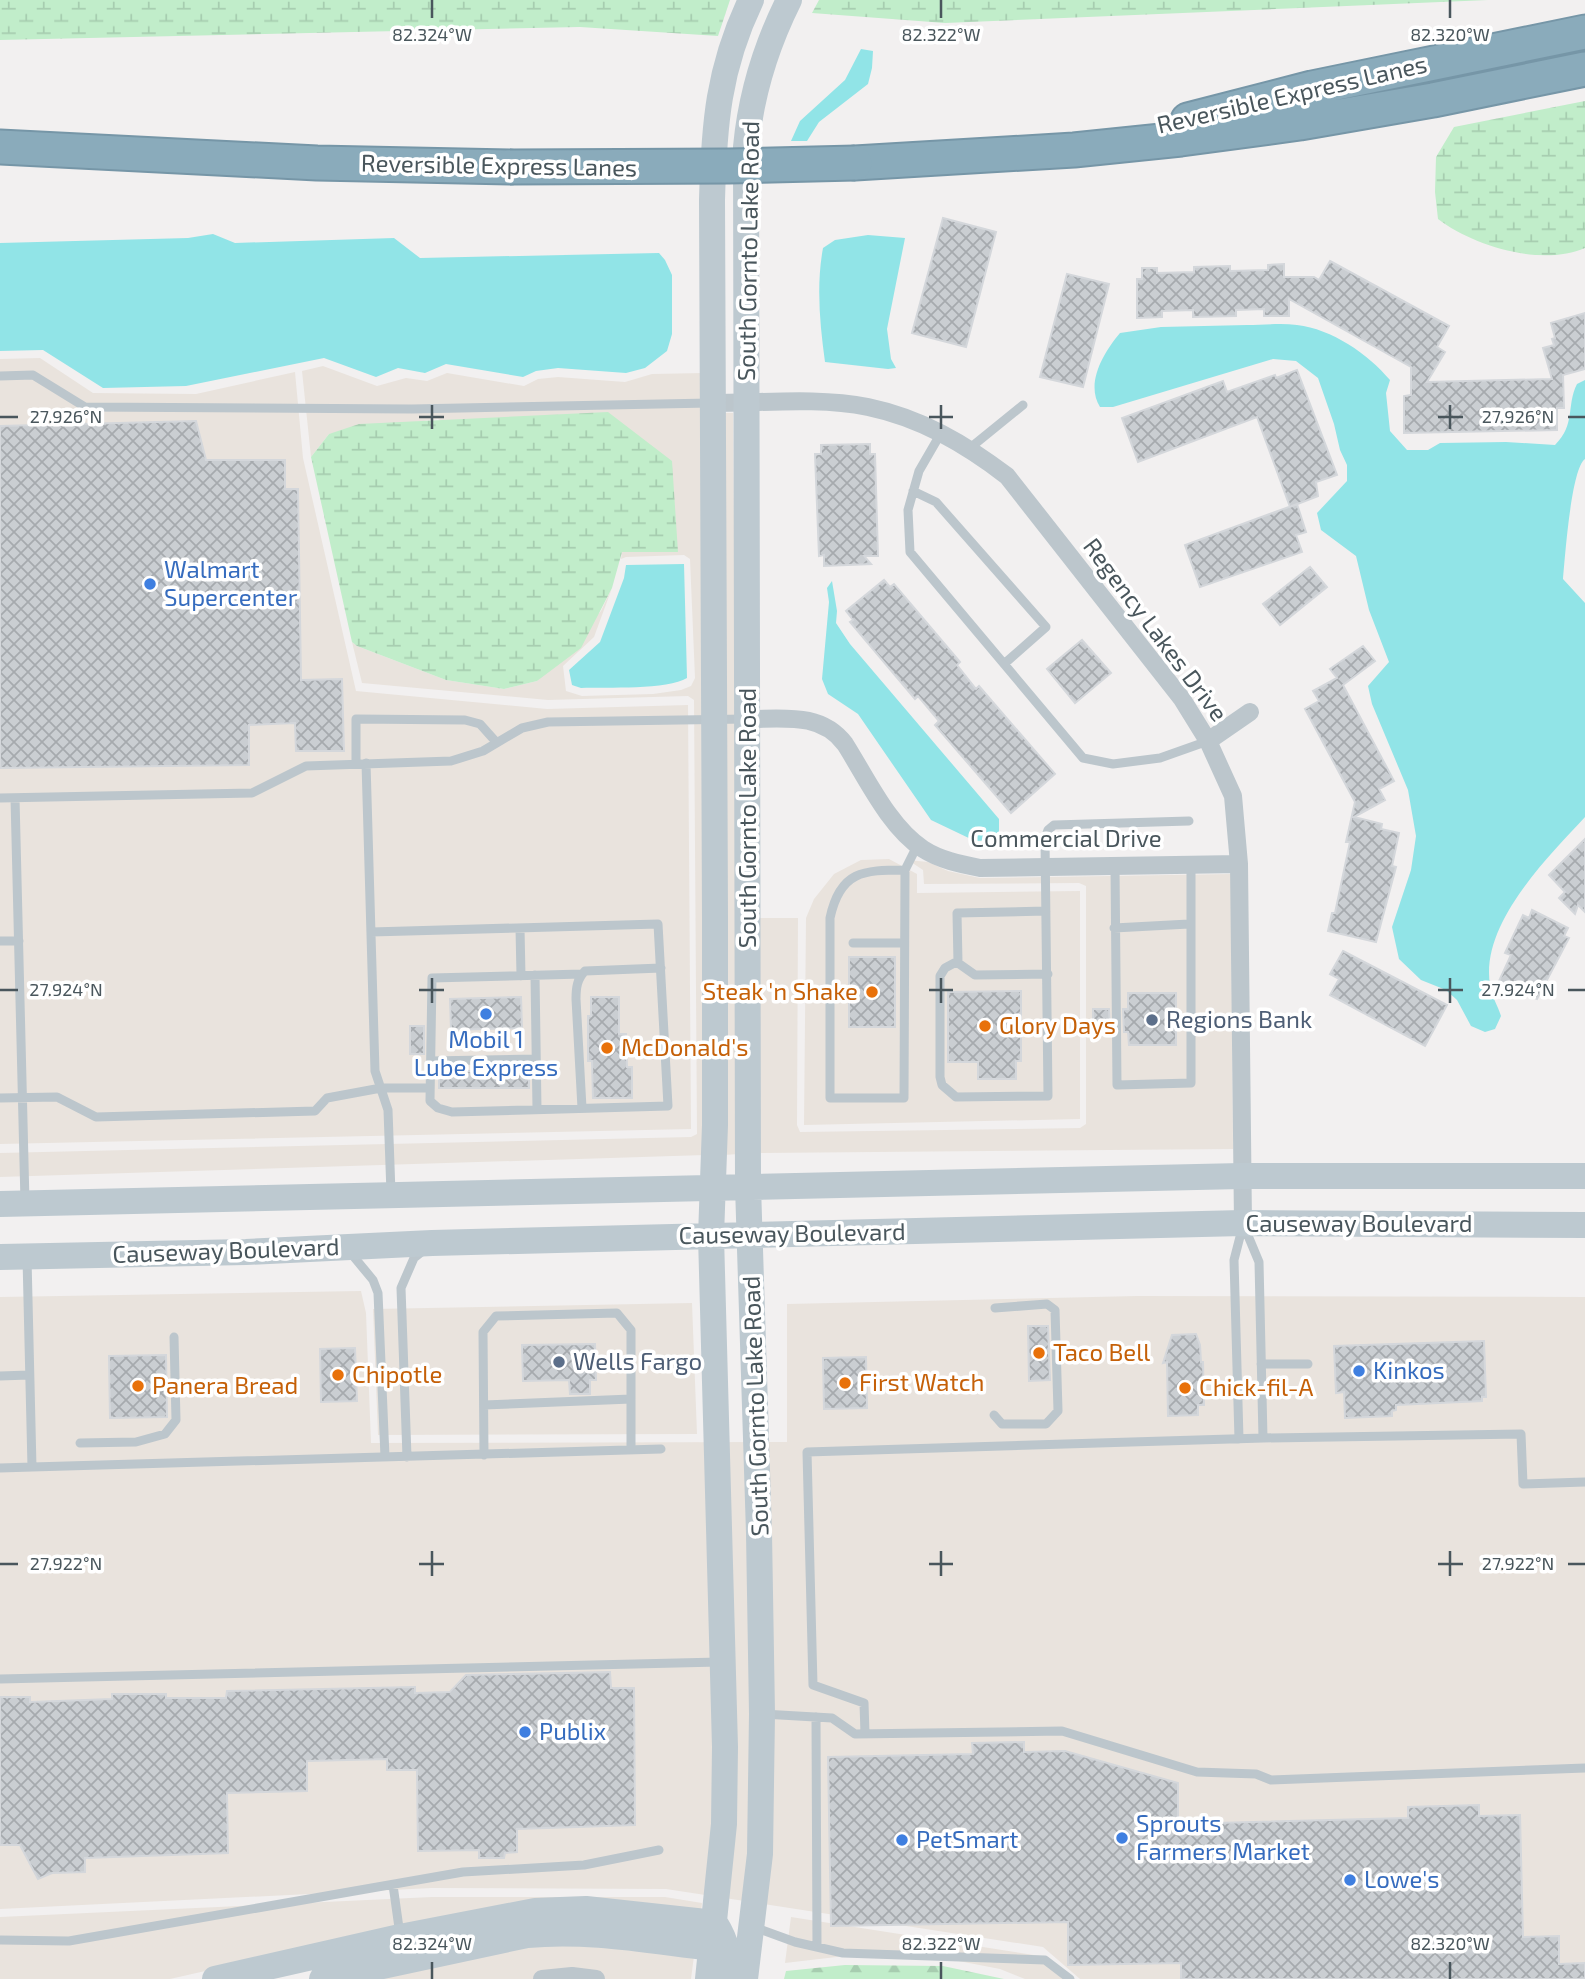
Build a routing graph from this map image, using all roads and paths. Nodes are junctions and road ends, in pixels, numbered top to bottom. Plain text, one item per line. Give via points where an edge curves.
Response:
1 (751, 0) edge
2 (789, 0) edge
3 (1583, 31) edge
4 (1579, 72) edge
5 (0, 147) edge
6 (999, 155) junction
7 (0, 376) edge
8 (712, 402) junction
9 (747, 402) junction
10 (1023, 405) dead end
11 (941, 433) junction
12 (970, 449) junction
13 (913, 491) junction
14 (1004, 664) junction
15 (1250, 712) dead end
16 (713, 719) junction
17 (747, 719) junction
18 (1208, 741) junction
19 (497, 743) junction
20 (366, 763) junction
21 (356, 764) junction
22 (0, 798) edge
23 (15, 798) junction
24 (1189, 821) dead end
25 (918, 844) junction
26 (1191, 864) junction
27 (1240, 864) junction
28 (1115, 866) junction
29 (1045, 867) junction
30 (905, 870) junction
31 (1046, 911) junction
32 (1189, 924) junction
33 (520, 928) junction
34 (1114, 928) junction
35 (371, 932) junction
36 (0, 941) edge
37 (19, 941) junction
38 (853, 943) dead end
39 (904, 943) junction
40 (958, 961) junction
41 (661, 968) junction
42 (582, 974) junction
43 (1048, 974) junction
44 (535, 975) junction
45 (521, 976) junction
46 (536, 1059) junction
47 (431, 1060) junction
48 (381, 1088) junction
49 (430, 1088) junction
50 (0, 1098) edge
51 (23, 1098) junction
52 (582, 1108) junction
53 (537, 1109) junction
54 (1242, 1175) junction
55 (1584, 1176) edge
56 (748, 1186) junction
57 (713, 1187) junction
58 (391, 1194) junction
59 (13, 1204) edge
60 (1243, 1223) junction
61 (1585, 1225) edge
62 (711, 1236) junction
63 (751, 1236) junction
64 (432, 1243) junction
65 (346, 1247) junction
66 (0, 1257) edge
67 (27, 1257) junction
68 (995, 1308) dead end
69 (174, 1337) dead end
70 (1261, 1364) junction
71 (1308, 1364) dead end
72 (29, 1374) junction
73 (0, 1376) edge
74 (631, 1399) junction
75 (484, 1405) junction
76 (995, 1415) dead end
77 (1263, 1438) junction
78 (1239, 1439) junction
79 (80, 1443) dead end
80 (661, 1449) dead end
81 (631, 1450) junction
82 (484, 1454) junction
83 (385, 1457) junction
84 (407, 1457) junction
85 (32, 1466) junction
86 (0, 1468) edge
87 (1585, 1482) edge
88 (723, 1662) junction
89 (0, 1679) edge
90 (762, 1714) junction
91 (816, 1717) junction
92 (865, 1734) junction
93 (725, 1747) junction
94 (1585, 1768) edge
95 (659, 1850) dead end
96 (393, 1885) junction
97 (752, 1926) junction
98 (713, 1935) junction
99 (400, 1937) junction
100 (0, 1940) edge
101 (817, 1947) junction
102 (329, 1978) edge
103 (215, 1979) edge
104 (302, 1979) edge
105 (542, 1979) edge
106 (596, 1979) edge
107 (708, 1979) edge
108 (726, 1979) edge
109 (745, 1979) edge
110 (1070, 1979) edge

1 - 8 street, South Gornto Lake Road via 730,50 714,132
2 - 9 street, South Gornto Lake Road via 764,57 749,118
3 - 6 highway, Reversible Express Lanes via 1312,88 1176,122
4 - 6 highway, Reversible Express Lanes via 1287,125
5 - 6 highway, Reversible Express Lanes, bridge via 455,167 675,167
7 - 8 lane via 33,375 85,407 412,410
8 - 9 street, Regency Lakes Drive
8 - 16 street, South Gornto Lake Road
9 - 11 street, Regency Lakes Drive via 868,407
9 - 17 street, South Gornto Lake Road
10 - 12 lane
11 - 12 street, Regency Lakes Drive
11 - 13 lane
12 - 18 street, Regency Lakes Drive via 1007,476 1182,699
13 - 14 lane via 908,510 910,552
13 - 14 lane via 936,502 1046,627
14 - 18 lane via 1083,758 1113,764 1160,758
15 - 18 street
16 - 17 lane
16 - 19 lane via 548,722 522,728
16 - 57 street, South Gornto Lake Road
17 - 25 street, Commercial Drive via 801,718 837,734 902,831
17 - 56 street, South Gornto Lake Road
18 - 27 street, Regency Lakes Drive via 1233,796
19 - 20 lane via 451,761
19 - 21 lane via 480,724 465,720 356,719
20 - 21 lane
20 - 35 lane
21 - 23 lane via 306,766 252,793
22 - 23 lane
23 - 37 lane
24 - 29 lane via 1054,825 1045,839
25 - 29 street, Commercial Drive via 950,861 980,868
25 - 30 lane
26 - 27 street, Commercial Drive
26 - 28 street, Commercial Drive
26 - 32 lane
27 - 54 street, Regency Lakes Drive
28 - 29 street, Commercial Drive
28 - 34 lane
29 - 31 lane
30 - 39 lane
30 - 39 lane via 870,870 841,888 834,902 830,918 830,1098 904,1098
31 - 40 lane via 957,914
31 - 43 lane
32 - 34 lane
32 - 34 lane via 1191,1083 1117,1085
33 - 35 lane
33 - 41 lane via 658,924
33 - 45 lane
35 - 48 lane via 375,1072
36 - 37 lane
37 - 51 lane
38 - 39 lane
40 - 43 lane via 975,975
40 - 43 lane via 944,968 940,976 940,1077 956,1097 1048,1096
41 - 42 lane
41 - 52 lane via 668,1106
42 - 44 lane
42 - 52 lane via 576,985
44 - 45 lane
44 - 46 lane
45 - 47 lane via 432,978
46 - 47 lane
46 - 53 lane
47 - 49 lane
48 - 49 lane
48 - 51 lane via 327,1098 315,1111 107,1117 96,1117 57,1097
48 - 58 lane via 388,1110
49 - 53 lane via 430,1101 452,1112
50 - 51 lane
51 - 59 lane
52 - 53 lane
54 - 55 street, Causeway Boulevard
54 - 56 street, Causeway Boulevard
54 - 60 street, Regency Lakes Drive
56 - 57 street, Causeway Boulevard
56 - 63 street, South Gornto Lake Road
57 - 58 street, Causeway Boulevard
57 - 62 street, South Gornto Lake Road
58 - 59 street, Causeway Boulevard
60 - 61 street, Causeway Boulevard
60 - 63 street, Causeway Boulevard
60 - 70 lane via 1259,1262
60 - 78 lane via 1234,1260
62 - 63 street, Causeway Boulevard
62 - 64 street, Causeway Boulevard
62 - 88 street, South Gornto Lake Road
63 - 90 street, South Gornto Lake Road
64 - 65 street, Causeway Boulevard
64 - 84 lane via 414,1258 401,1288
65 - 67 street, Causeway Boulevard
65 - 83 lane via 378,1293
66 - 67 street, Causeway Boulevard
67 - 72 lane
68 - 76 lane via 1047,1304 1055,1310 1058,1411 1046,1424 1002,1424
69 - 79 lane via 176,1420 164,1434 136,1442
70 - 71 lane
70 - 77 lane
72 - 73 lane
72 - 85 lane
74 - 75 lane
74 - 75 lane via 631,1329 617,1313 496,1316 483,1332
74 - 81 lane
75 - 82 lane
77 - 78 lane
77 - 87 lane via 1521,1434 1523,1484
78 - 92 lane via 807,1452 813,1685 864,1703
80 - 81 lane
81 - 82 lane
82 - 84 lane
83 - 84 lane
83 - 85 lane
85 - 86 lane
88 - 89 lane
88 - 93 street, South Gornto Lake Road
90 - 91 lane
90 - 97 street, South Gornto Lake Road via 760,1854
91 - 92 lane via 832,1718 855,1734
91 - 101 lane
92 - 94 lane via 1062,1731 1197,1772 1256,1774 1271,1780
93 - 97 street via 741,1784 742,1902
93 - 98 street, South Gornto Lake Road
95 - 96 lane via 584,1865 463,1872
96 - 99 lane
96 - 100 lane via 69,1941
97 - 101 lane
97 - 109 street, South Gornto Lake Road
98 - 99 street via 586,1909 560,1908
98 - 102 street via 557,1932 498,1940
98 - 107 street, South Gornto Lake Road
98 - 108 street via 723,1937 728,1952
99 - 103 street
99 - 104 street via 375,1957 312,1972
101 - 110 lane via 843,1953 1045,1960
105 - 106 street

